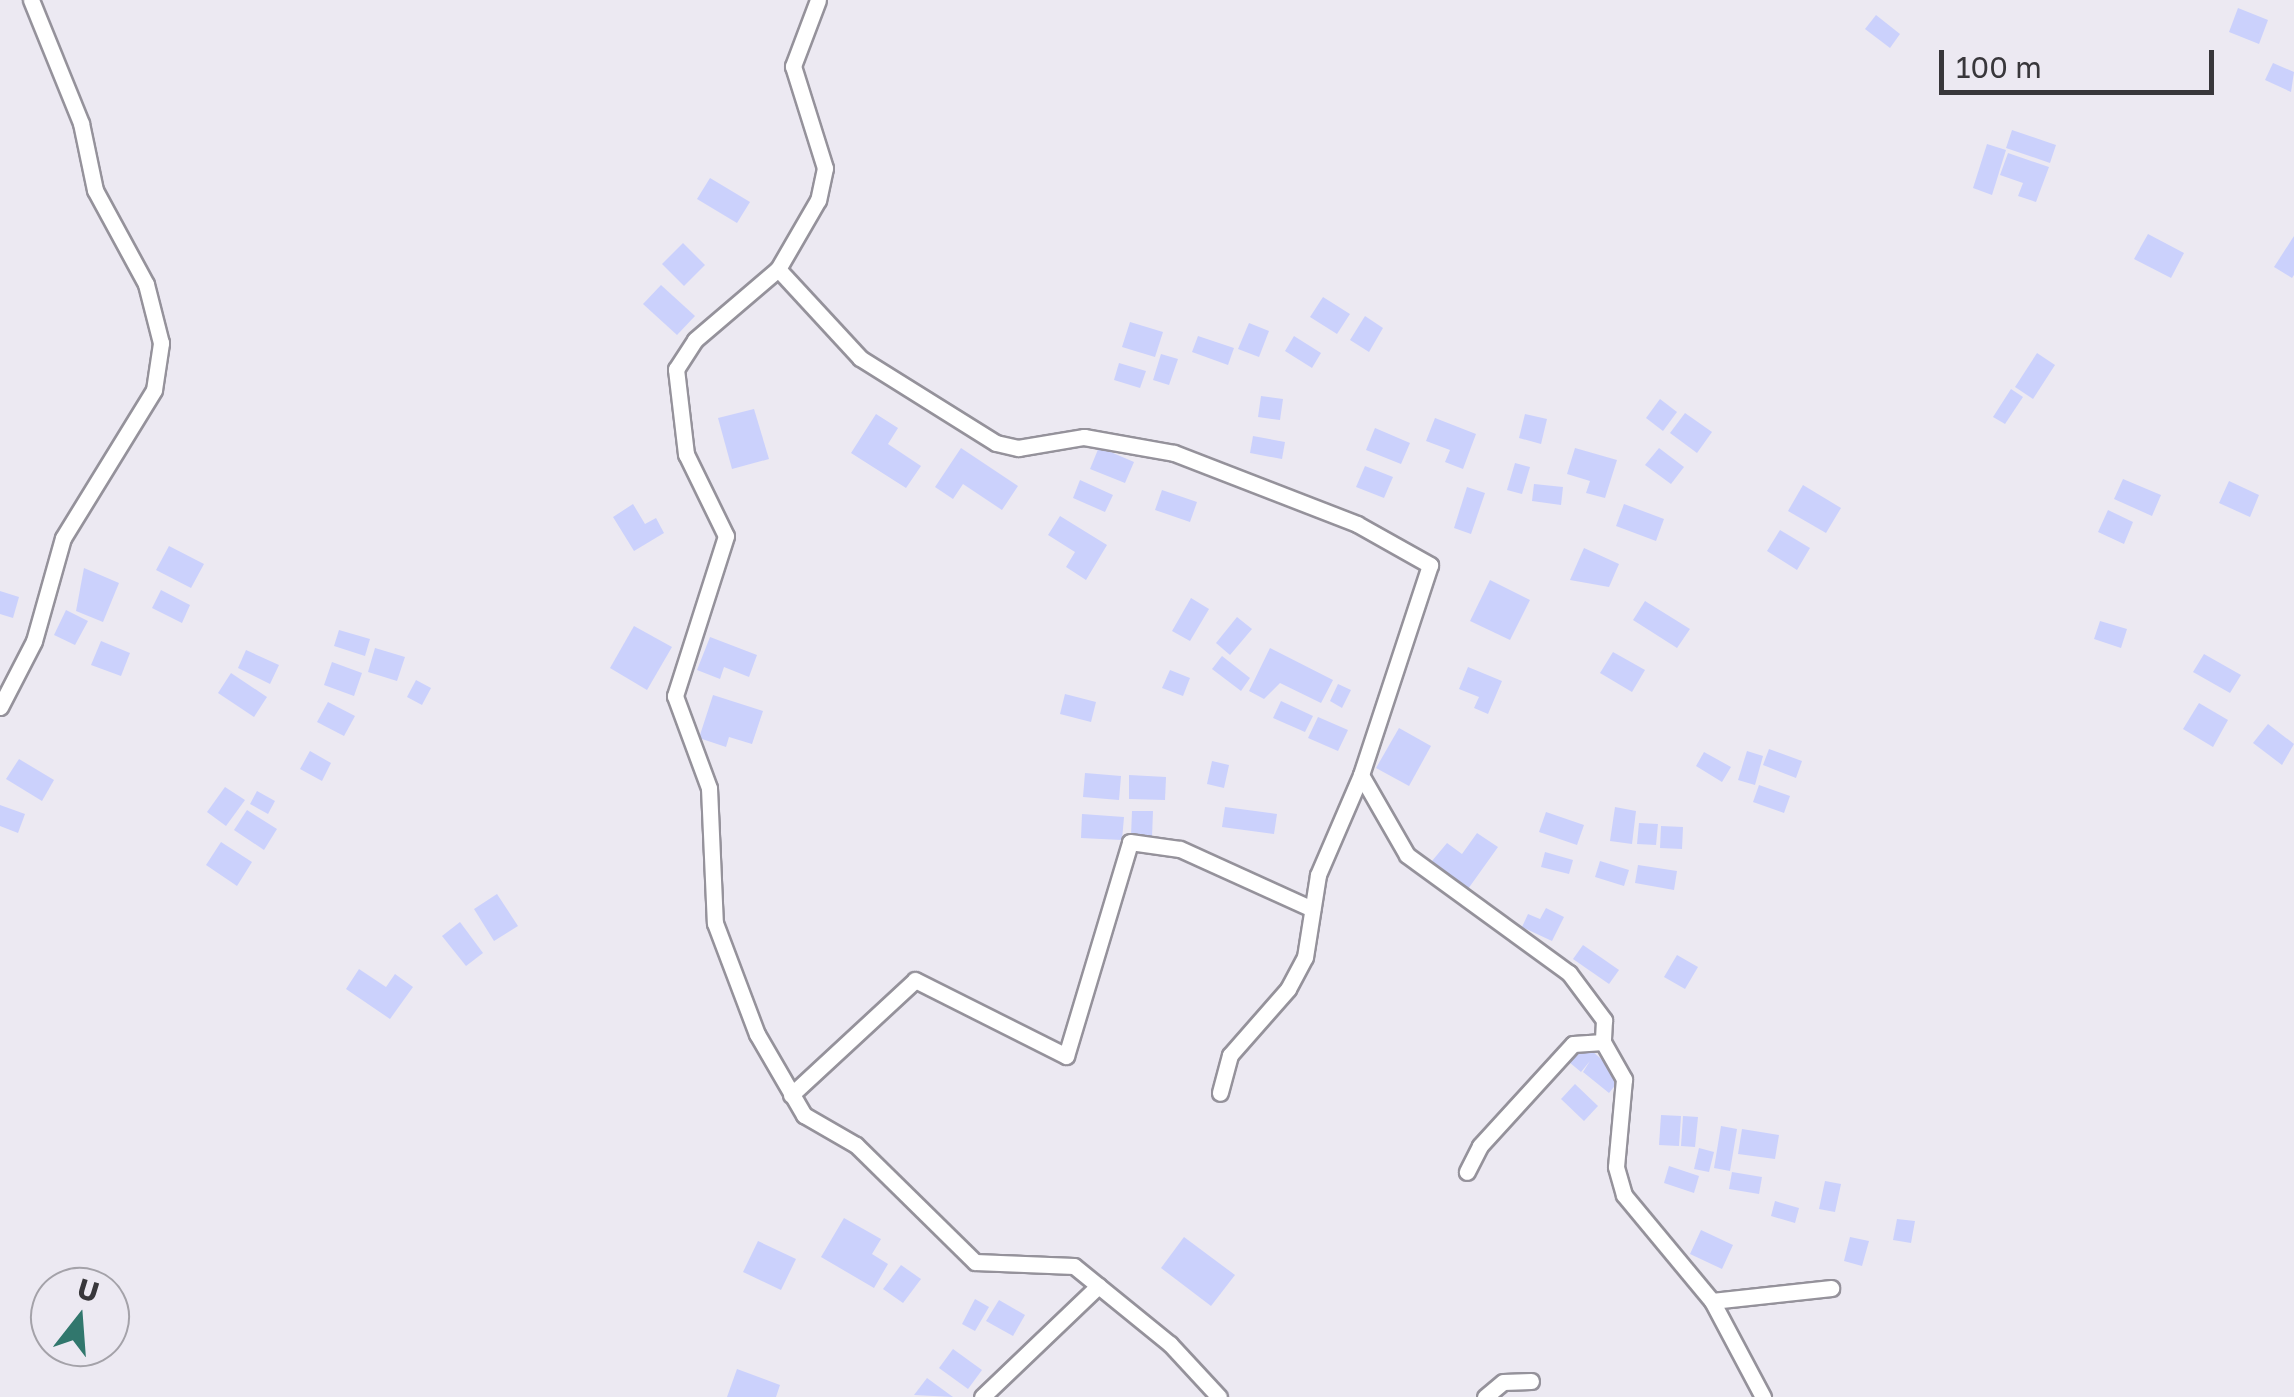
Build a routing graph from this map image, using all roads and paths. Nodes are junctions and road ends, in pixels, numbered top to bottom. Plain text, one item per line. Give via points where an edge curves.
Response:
1 (31, 0) edge
2 (818, 0) edge
3 (778, 268) junction
4 (0, 706) edge
5 (1361, 775) junction
6 (1312, 910) junction
7 (1604, 1042) junction
8 (1220, 1093) dead end
9 (791, 1095) junction
10 (1466, 1172) dead end
11 (1098, 1286) junction
12 (1831, 1288) dead end
13 (1712, 1300) junction
14 (1531, 1382) dead end
15 (982, 1397) edge
16 (1220, 1397) edge
17 (1485, 1397) edge
18 (1763, 1397) edge

1 - 4 street via 81,123 95,190 146,284 161,343 154,390 64,538 34,641
2 - 3 street via 793,66 824,184
3 - 5 street via 860,358 996,443 1018,448 1084,437 1174,454 1425,558 1432,573
3 - 9 street via 695,340 676,369 686,454 726,536 722,564 692,624 675,696 709,788 716,923 757,1034
5 - 6 street via 1335,826
5 - 7 street via 1406,855 1569,973 1598,1004
6 - 8 street via 1296,978 1230,1055
6 - 9 street via 1180,849 1130,842 1066,1056 915,980
7 - 10 street via 1572,1044 1480,1146
7 - 13 street via 1624,1079 1616,1167 1624,1195
9 - 11 street via 818,1126 856,1145 975,1262 1065,1261
11 - 15 street
11 - 16 street
12 - 13 street
13 - 18 street
14 - 17 street via 1503,1382

